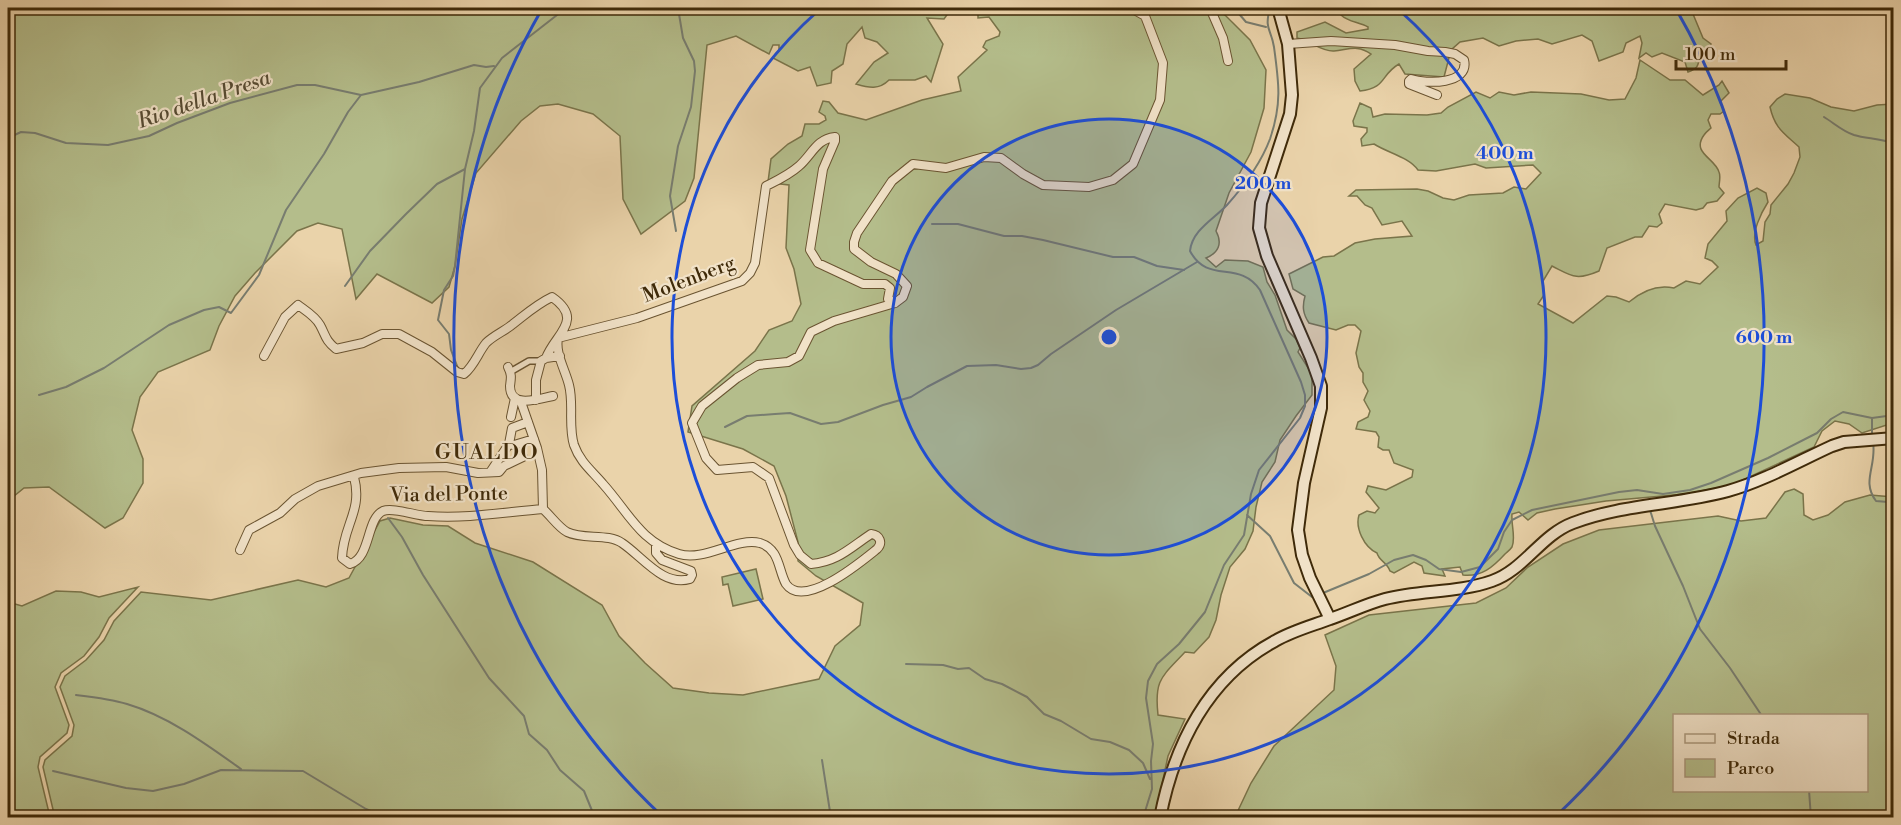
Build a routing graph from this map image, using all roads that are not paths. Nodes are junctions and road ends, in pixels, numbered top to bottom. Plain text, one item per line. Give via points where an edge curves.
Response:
1 (1131, 8) edge
2 (1210, 8) edge
3 (1278, 8) edge
4 (1288, 44) junction
5 (1228, 61) dead end
6 (1437, 95) dead end
7 (895, 303) junction
8 (558, 338) junction
9 (264, 356) dead end
10 (560, 356) junction
11 (543, 360) junction
12 (509, 370) joint
13 (552, 396) dead end
14 (518, 400) junction
15 (536, 400) junction
16 (511, 417) dead end
17 (528, 422) junction
18 (1889, 438) edge
19 (534, 439) junction
20 (509, 444) junction
21 (522, 457) dead end
22 (491, 471) junction
23 (354, 477) junction
24 (543, 509) junction
25 (656, 544) junction
26 (240, 550) dead end
27 (1330, 620) junction
28 (1160, 818) edge

1 - 7 street via 1145,16 1163,63 1160,100 1133,164 1113,180 1089,187 1043,185 1001,158 984,157 946,168 913,164 892,182 854,242 854,249 896,274 907,286 903,297
2 - 5 street
3 - 4 main road
4 - 6 street via 1352,41 1455,54 1465,65 1454,78 1434,83 1409,81
4 - 27 main road via 1290,114 1261,203 1259,228 1321,386 1321,408 1298,530 1310,578
7 - 8 street, Molenberg via 888,299 890,288 885,284 863,284 818,263 810,250 823,169 836,137 818,143 802,164 766,186 755,263 742,281 637,318
7 - 25 street via 811,332 799,356 788,362 758,364 702,406 692,423 706,458 717,470 753,467 769,478 794,545 811,564 838,557 871,534 880,539 877,549 841,576 801,592 786,584 778,560 761,543 688,555
8 - 9 street via 566,329 568,317 552,297 495,336 469,370 460,374 432,352 399,334 382,334 336,349 315,318 298,305 285,317
8 - 10 street via 556,349
8 - 11 street
10 - 11 street
10 - 25 street via 570,387 577,453 640,532
11 - 12 street
11 - 15 street via 536,380
12 - 14 street via 510,388
13 - 15 street
14 - 15 street
14 - 16 street
14 - 17 street
17 - 19 street
17 - 20 street via 512,427
18 - 27 main road via 1844,442 1729,491 1588,517 1560,528 1496,580 1474,587 1383,599
19 - 20 street
19 - 24 street via 542,470
20 - 22 street
21 - 22 street via 499,472
22 - 23 street via 399,468
23 - 24 street, Via del Ponte via 357,500 342,548 342,558 350,564 361,555 381,512 428,516
23 - 26 street via 318,486 295,499 280,513 249,530
24 - 25 street via 568,533 621,542 665,576 680,582 690,579 691,571 656,554
27 - 28 main road via 1273,642 1243,663 1214,693 1176,757

